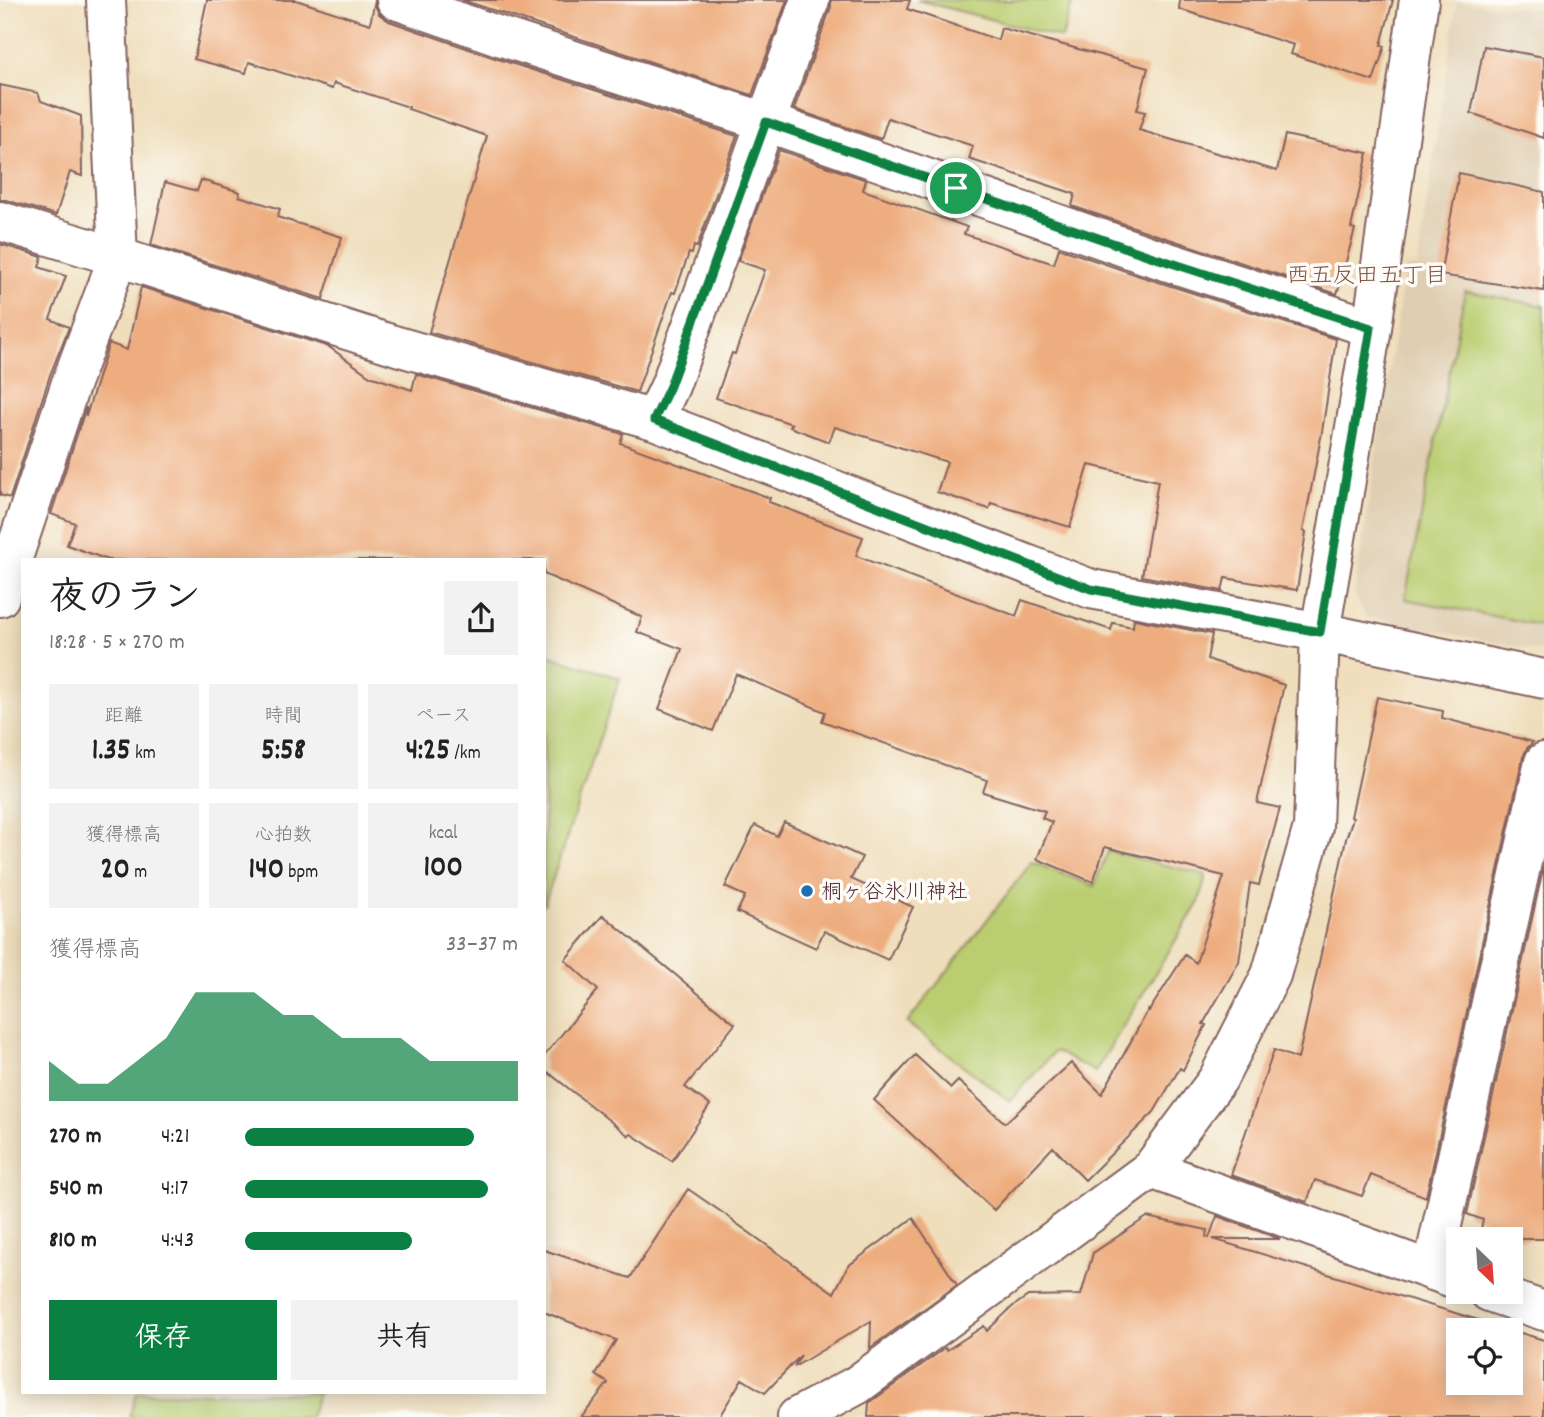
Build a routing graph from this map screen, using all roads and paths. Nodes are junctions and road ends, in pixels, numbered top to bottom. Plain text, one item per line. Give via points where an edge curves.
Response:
1 (106, 0) edge
2 (396, 0) edge
3 (810, 0) edge
4 (1419, 0) edge
5 (467, 11) edge
6 (766, 122) junction
7 (0, 221) edge
8 (118, 257) junction
9 (1371, 328) junction
10 (654, 420) junction
11 (0, 597) edge
12 (1320, 632) junction
13 (1544, 679) edge
14 (1544, 762) edge
15 (1152, 1169) junction
16 (1445, 1276) edge
17 (1523, 1304) edge
18 (1544, 1311) edge
19 (797, 1417) edge

1 - 8 street
2 - 5 street
3 - 6 street
4 - 9 street
5 - 6 street via 502,37
6 - 9 street
6 - 10 street
7 - 8 street
8 - 10 street via 397,346
8 - 11 street
9 - 12 street
10 - 12 street via 1091,589
12 - 13 street
12 - 15 street via 1313,827 1270,975 1218,1079
14 - 16 street
15 - 16 street
15 - 19 street via 857,1385
17 - 18 street

